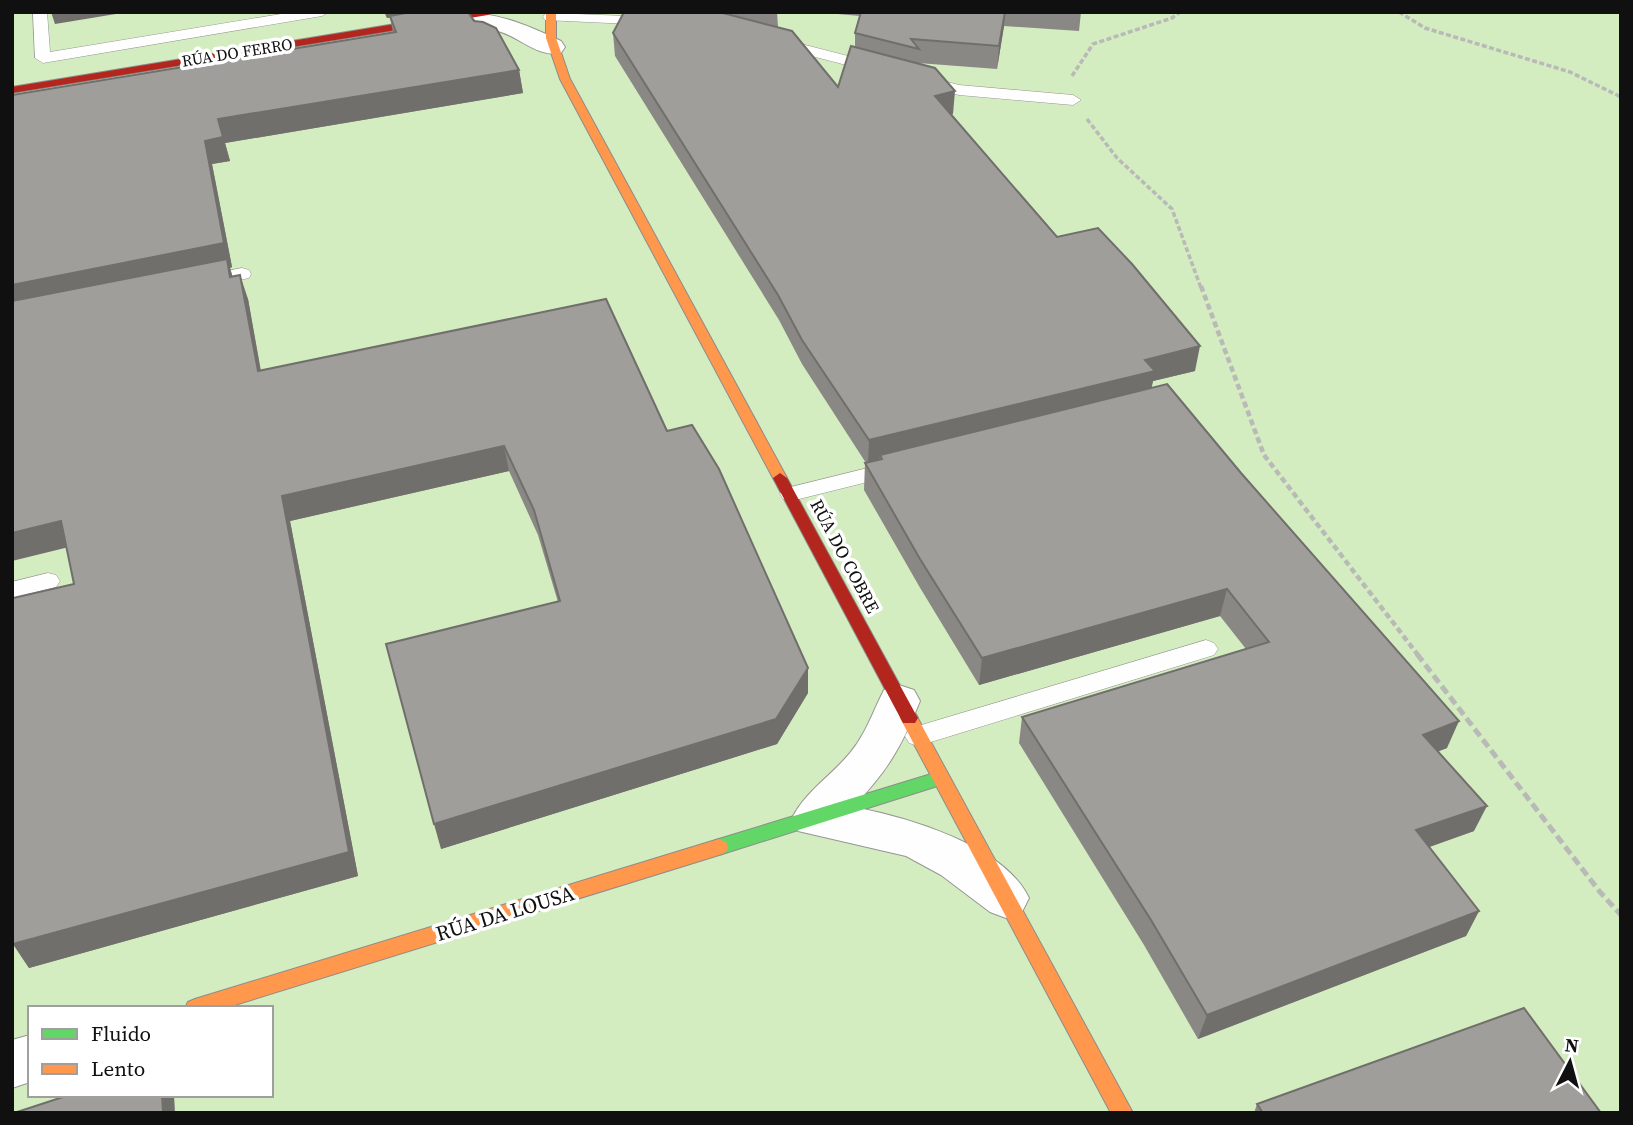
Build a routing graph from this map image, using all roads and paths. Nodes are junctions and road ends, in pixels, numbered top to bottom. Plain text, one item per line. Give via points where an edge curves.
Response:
1 (40, 12) edge
2 (322, 12) edge
3 (488, 12) edge
4 (1180, 12) edge
5 (1399, 12) edge
6 (468, 14) edge
7 (551, 15) edge
8 (674, 22) edge
9 (239, 26) junction
10 (766, 40) edge
11 (552, 47) junction
12 (243, 51) junction
13 (12, 90) edge
14 (1621, 97) edge
15 (1073, 100) junction
16 (242, 274) edge
17 (188, 285) edge
18 (912, 464) edge
19 (791, 494) junction
20 (48, 580) dead end
21 (12, 590) edge
22 (1206, 649) dead end
23 (908, 718) junction
24 (941, 778) junction
25 (814, 818) junction
26 (1006, 898) junction
27 (1621, 915) edge
28 (202, 1006) edge
29 (1122, 1113) edge

1 - 9 lane via 43,58
2 - 9 lane
3 - 6 street, RÚA DO FERRO
4 - 15 path via 1093,44 1072,73
5 - 14 path via 1425,27 1570,72
6 - 11 street, RÚA DO FERRO via 509,26
6 - 12 street, RÚA DO FERRO
7 - 8 lane
7 - 11 street, RÚA DO COBRE
9 - 12 lane
10 - 15 lane via 959,90
11 - 19 street, RÚA DO COBRE via 565,79
12 - 13 street, RÚA DO FERRO
15 - 27 path via 1117,158 1172,209 1264,455
16 - 17 lane
18 - 19 lane
19 - 23 street, RÚA DO COBRE
20 - 21 lane
22 - 23 lane
23 - 24 street, RÚA DO COBRE
23 - 25 street, RÚA DA LOUSA
24 - 25 street, RÚA DA LOUSA
24 - 26 street, RÚA DO COBRE
25 - 26 street, RÚA DA LOUSA via 926,845 960,863
25 - 28 street, RÚA DA LOUSA
26 - 29 street, RÚA DO COBRE

